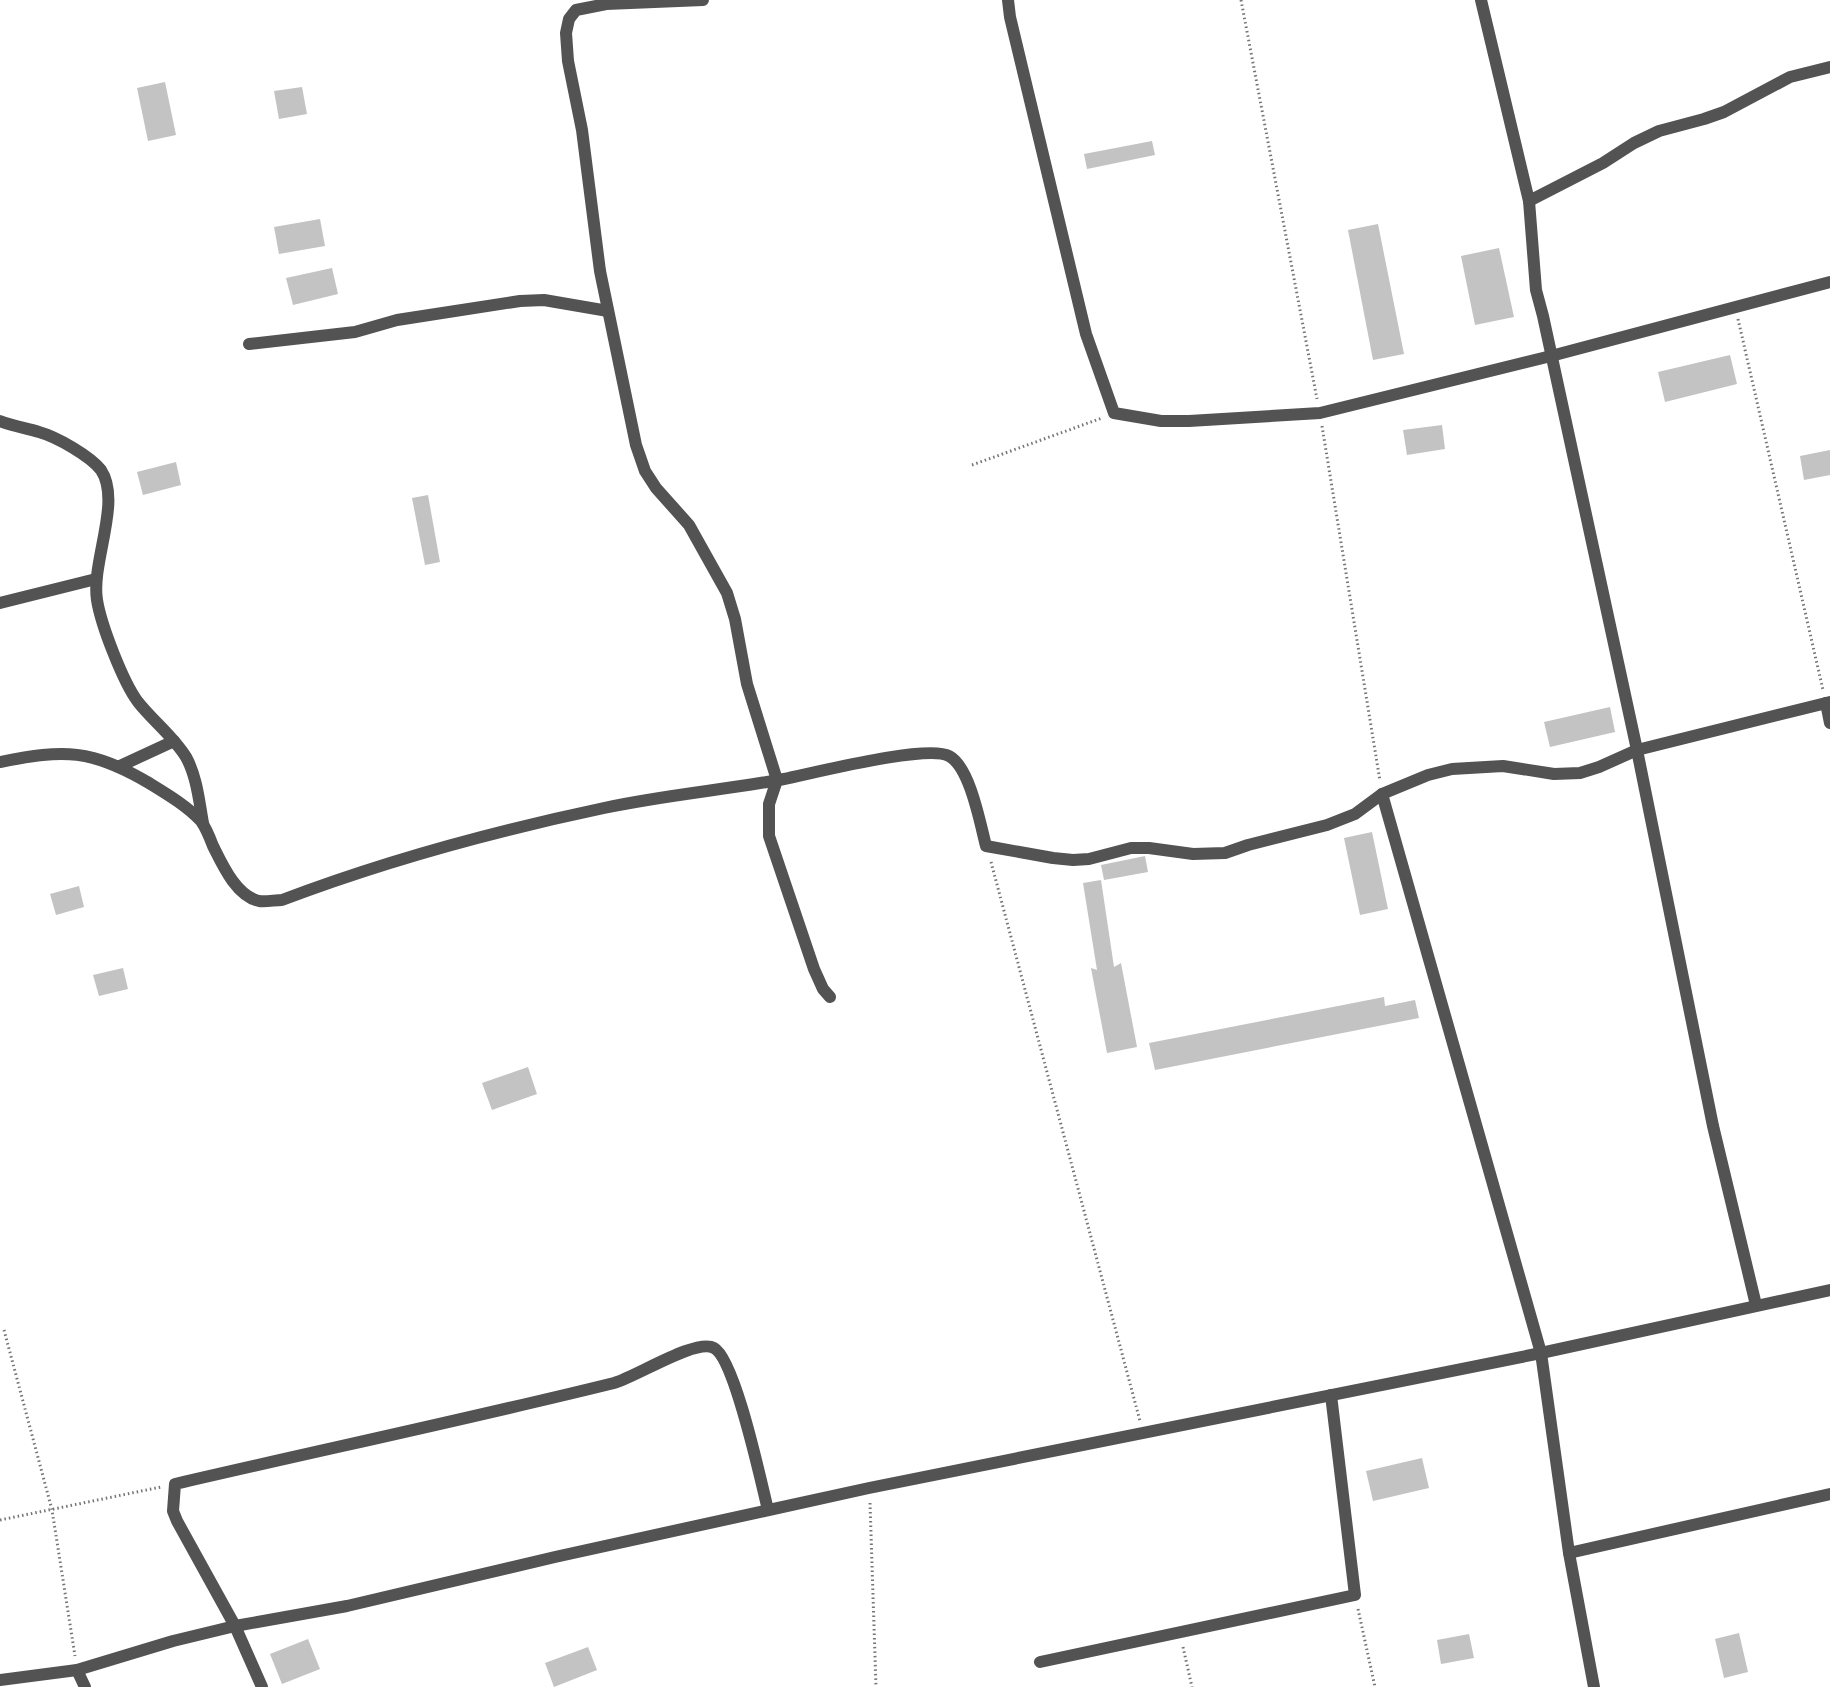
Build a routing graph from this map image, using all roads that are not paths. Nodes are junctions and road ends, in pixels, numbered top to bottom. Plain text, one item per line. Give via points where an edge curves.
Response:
1 (703, 0) edge
2 (1008, 0) edge
3 (1481, 0) edge
4 (1830, 67) edge
5 (1529, 201) junction
6 (1830, 282) edge
7 (608, 311) junction
8 (249, 344) dead end
9 (1551, 356) junction
10 (0, 421) edge
11 (96, 579) junction
12 (0, 603) edge
13 (1828, 702) edge
14 (1830, 723) edge
15 (174, 741) junction
16 (1637, 750) junction
17 (0, 762) edge
18 (120, 766) junction
19 (777, 780) junction
20 (1382, 794) junction
21 (202, 823) junction
22 (830, 997) dead end
23 (1830, 1290) edge
24 (1756, 1305) junction
25 (1541, 1353) junction
26 (1331, 1395) junction
27 (1830, 1494) edge
28 (768, 1510) junction
29 (1569, 1552) junction
30 (235, 1626) junction
31 (1040, 1662) dead end
32 (77, 1670) junction
33 (0, 1680) edge
34 (85, 1687) edge
35 (262, 1687) edge
36 (1594, 1687) edge

1 - 7 street via 606,4 576,10 569,19 568,61
2 - 9 street via 1086,334 1114,413 1161,422 1189,422 1320,413
3 - 5 street
4 - 5 street via 1783,80 1704,120 1659,131
5 - 9 street via 1536,290
6 - 9 street
7 - 8 street via 544,300 520,301 397,320 355,332
7 - 19 street via 629,418 645,471 689,525 727,593 747,684
9 - 16 street
10 - 11 street via 54,438 100,469 108,510
11 - 12 street
11 - 15 street via 103,627 127,682 137,700
13 - 14 street
13 - 16 street
15 - 18 street
15 - 21 street via 194,778
16 - 20 street via 1580,772 1554,774 1503,766 1452,769
16 - 24 street via 1713,1126
17 - 18 street via 74,754
18 - 21 street via 189,810
19 - 20 street via 919,752 947,755 961,767 968,783 986,846 1073,860 1131,848 1225,853 1327,825 1355,814
19 - 21 street via 595,810 399,859 282,900 258,901 246,894 232,879
19 - 22 street via 769,804 769,836 814,969
20 - 25 street
23 - 24 street
24 - 25 street
25 - 26 street
25 - 29 street
26 - 28 street
26 - 31 street via 1356,1595
27 - 29 street
28 - 30 street via 347,1606
28 - 30 street via 734,1382 722,1355 716,1348 694,1347 617,1382 175,1484 173,1511 177,1521
29 - 36 street
30 - 32 street
30 - 35 street
32 - 33 street
32 - 34 street

